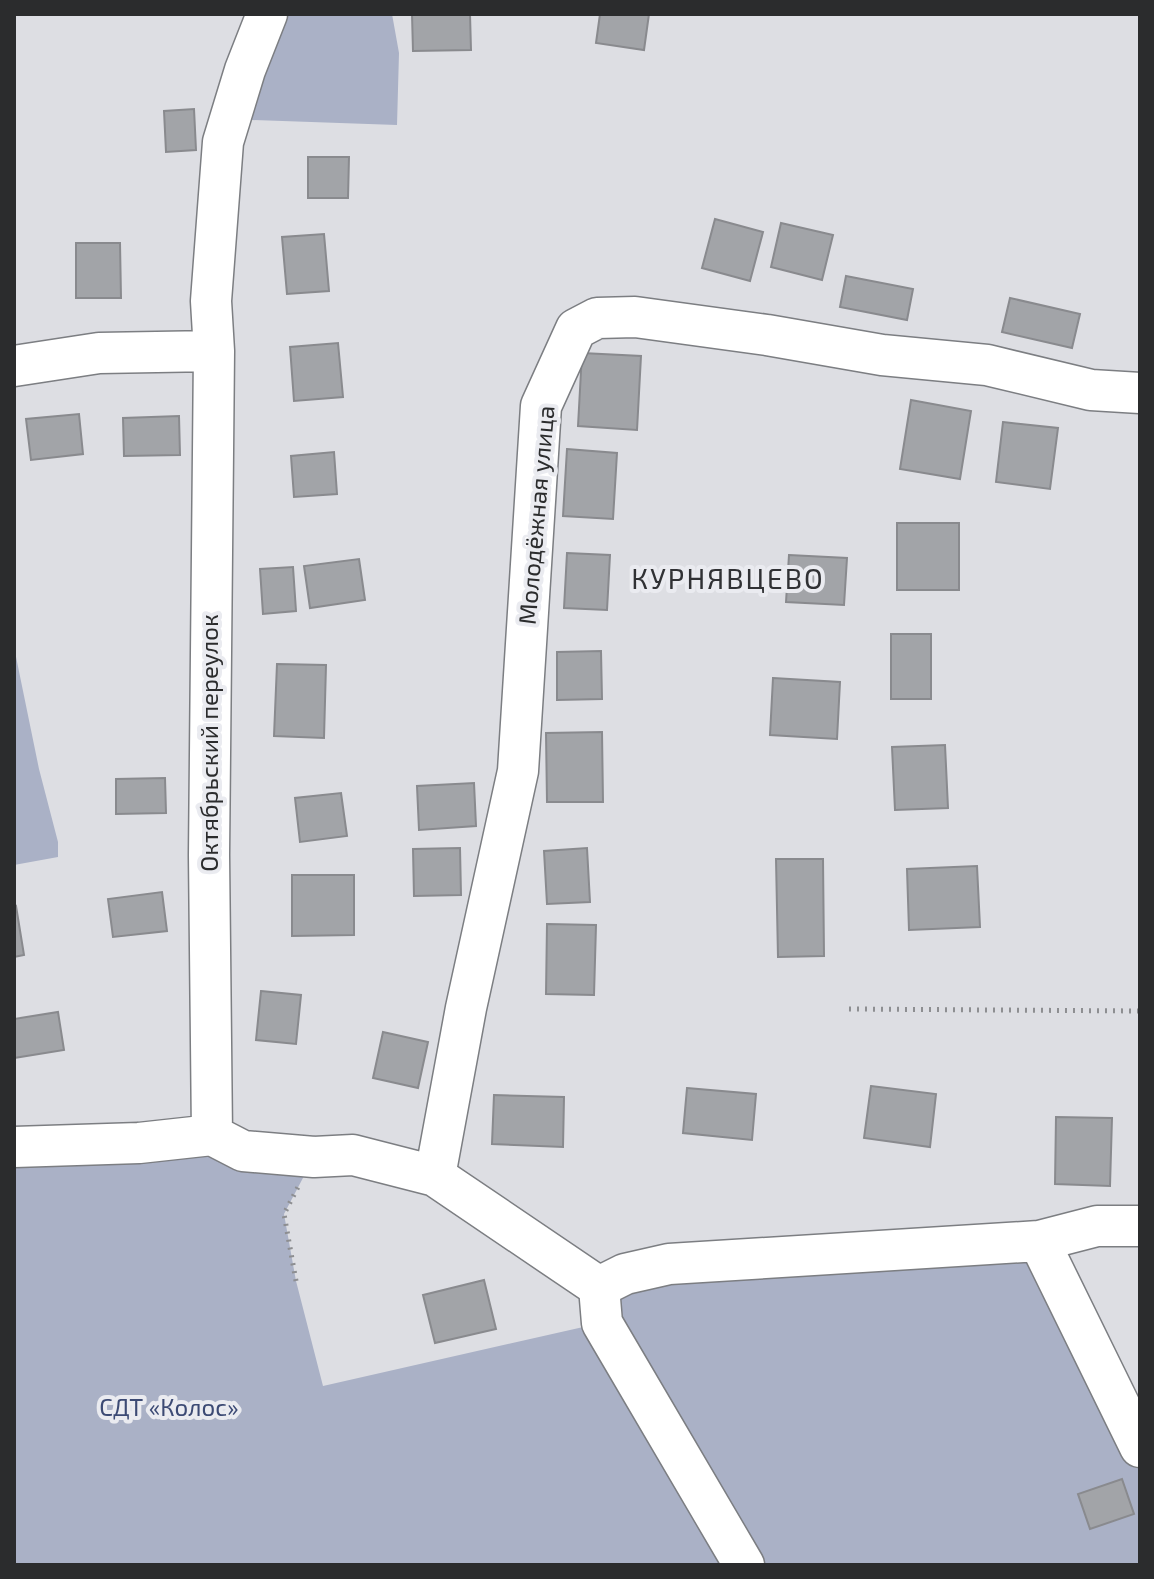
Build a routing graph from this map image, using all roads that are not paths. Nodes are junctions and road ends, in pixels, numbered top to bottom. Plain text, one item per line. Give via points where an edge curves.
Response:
1 (267, 14) edge
2 (214, 351) junction
3 (14, 366) edge
4 (1140, 393) edge
5 (212, 1135) junction
6 (14, 1147) edge
7 (435, 1176) junction
8 (1140, 1226) edge
9 (1039, 1241) junction
10 (599, 1287) junction
11 (1140, 1447) edge
12 (744, 1565) edge

1 - 2 street, Октябрьский переулок via 223,142 211,301
2 - 3 street via 99,353
2 - 5 street, Октябрьский переулок
4 - 7 street, Молодёжная улица via 1091,390 987,365 882,355 635,317 597,318 576,329 541,406 518,771
5 - 6 street
5 - 7 street via 243,1151 353,1155
7 - 10 street
8 - 9 street via 1097,1226
9 - 10 street via 669,1264 625,1274
9 - 11 street
10 - 12 street via 602,1323

